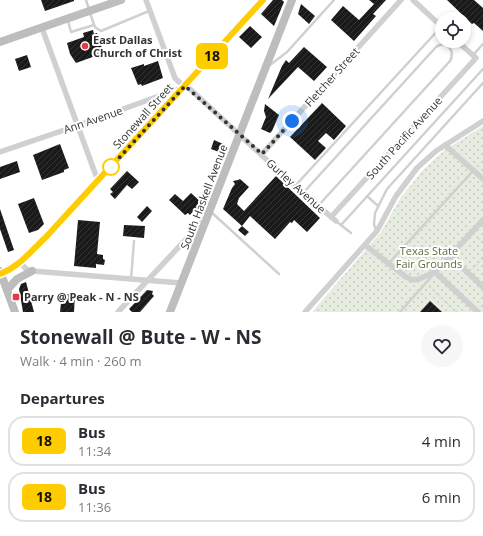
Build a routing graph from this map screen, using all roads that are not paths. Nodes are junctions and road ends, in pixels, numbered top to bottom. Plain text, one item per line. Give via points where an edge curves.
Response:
1 (86, 0) edge
2 (121, 0) edge
3 (146, 0) edge
4 (263, 0) edge
5 (292, 0) edge
6 (334, 0) edge
7 (401, 0) edge
8 (413, 0) edge
9 (109, 2) edge
10 (150, 10) junction
11 (89, 11) junction
12 (67, 19) junction
13 (435, 20) edge
14 (94, 25) junction
15 (42, 28) junction
16 (435, 35) edge
17 (0, 42) edge
18 (483, 44) edge
19 (435, 48) edge
20 (450, 48) edge
21 (464, 48) edge
22 (475, 57) junction
23 (266, 68) junction
24 (483, 69) edge
25 (483, 83) edge
26 (185, 86) junction
27 (483, 121) edge
28 (77, 125) junction
29 (240, 134) junction
30 (445, 145) junction
31 (0, 152) edge
32 (262, 154) junction
33 (474, 170) junction
34 (483, 179) edge
35 (99, 181) junction
36 (295, 186) junction
37 (303, 193) junction
38 (367, 196) junction
39 (317, 206) junction
40 (378, 206) junction
41 (209, 214) junction
42 (331, 217) junction
43 (483, 220) edge
44 (339, 223) junction
45 (376, 231) junction
46 (351, 233) dead end
47 (134, 241) dead end
48 (365, 245) junction
49 (450, 256) junction
50 (20, 262) junction
51 (388, 264) junction
52 (32, 271) junction
53 (435, 272) junction
54 (0, 273) edge
55 (279, 274) dead end
56 (131, 280) junction
57 (147, 281) junction
58 (181, 283) junction
59 (483, 287) edge
60 (7, 290) junction
61 (14, 312) edge
62 (118, 312) edge
63 (170, 312) edge
64 (305, 312) edge
65 (400, 312) edge
66 (478, 312) edge

1 - 11 lane
2 - 9 main road
3 - 10 street, Gurley Avenue
4 - 26 main road, Stonewall Street
5 - 23 main road, South Haskell Avenue
6 - 23 lane via 287,52
7 - 32 street, Fletcher Street
8 - 13 street
9 - 11 main road
10 - 14 lane via 101,31
10 - 26 street, Gurley Avenue via 175,78
11 - 12 main road
11 - 14 lane
12 - 14 lane via 71,32
12 - 15 main road
15 - 17 main road
15 - 28 street
16 - 36 lane
18 - 22 lane
19 - 37 lane
20 - 39 lane via 452,52 450,61
21 - 22 street
22 - 42 street, South Pacific Avenue
23 - 29 main road, South Haskell Avenue
24 - 38 lane
25 - 40 lane via 395,179
26 - 28 street, Ann Avenue
26 - 29 street, Gurley Avenue
26 - 35 main road, Stonewall Street
27 - 30 street
28 - 31 street, Ann Avenue
28 - 35 street
29 - 32 street, Gurley Avenue
29 - 41 main road, South Haskell Avenue
30 - 33 street
30 - 45 street via 406,181
32 - 36 street, Gurley Avenue
33 - 34 street
33 - 51 lane
35 - 50 main road, Stonewall Street
36 - 37 street, Gurley Avenue
37 - 39 street, Gurley Avenue
38 - 40 lane
38 - 44 lane
39 - 42 street, Gurley Avenue
40 - 45 lane via 374,224
41 - 55 lane
41 - 57 street
41 - 58 main road, South Haskell Avenue
42 - 44 street, Gurley Avenue
43 - 49 street
44 - 46 lane
45 - 48 street
47 - 56 lane
48 - 51 street
48 - 64 street
49 - 53 street
49 - 59 street
50 - 52 street
50 - 54 main road, Stonewall Street via 8,271
51 - 53 street via 413,280
52 - 56 street
52 - 60 main road via 17,279
53 - 65 lane
53 - 66 street
54 - 60 main road
56 - 57 street
57 - 58 street
57 - 62 street
58 - 63 main road, South Haskell Avenue
60 - 61 main road

